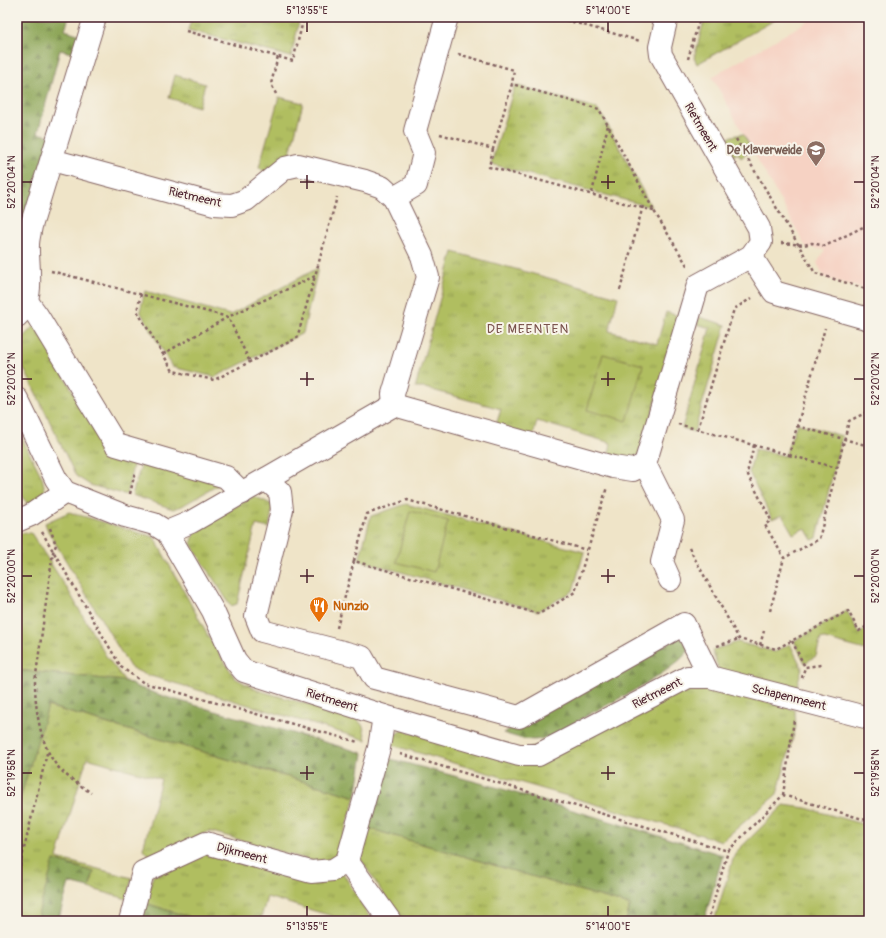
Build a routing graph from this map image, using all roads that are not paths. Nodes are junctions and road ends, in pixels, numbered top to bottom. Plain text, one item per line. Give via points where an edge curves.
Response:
1 (95, 17) edge
2 (447, 17) edge
3 (662, 17) edge
4 (52, 160) junction
5 (394, 198) junction
6 (756, 249) junction
7 (21, 308) edge
8 (869, 319) edge
9 (17, 398) edge
10 (394, 405) junction
11 (645, 464) junction
12 (266, 479) junction
13 (65, 492) junction
14 (242, 493) junction
15 (17, 521) edge
16 (167, 532) junction
17 (670, 580) dead end
18 (710, 677) junction
19 (384, 716) junction
20 (869, 718) edge
21 (347, 861) junction
22 (130, 921) edge
23 (390, 921) edge

1 - 4 street
2 - 5 street via 415,132 424,154 416,185
3 - 6 street, Rietmeent via 666,21 660,47 661,54 759,228
4 - 5 street, Rietmeent via 214,204 232,205 246,200 285,168 298,165 382,187
4 - 7 street via 31,226 28,245 28,288
5 - 10 street, Rietmeent via 422,256 428,277 393,394
6 - 8 street, Rietmeent via 770,288 774,292
6 - 11 street via 698,285
7 - 14 street via 38,315 116,445 226,477
9 - 13 street via 56,480
10 - 11 street via 613,467 633,470
10 - 12 street
11 - 17 street via 673,520 662,562
12 - 14 street
12 - 18 street via 280,492 282,510 256,616 262,631 362,657 374,678 520,717 684,624
13 - 15 street via 31,515
13 - 16 street via 125,516 154,524
14 - 16 street via 191,522
16 - 19 street, Rietmeent via 213,611 235,660 244,671
18 - 19 street, Rietmeent via 688,677 538,755 519,755
18 - 20 street, Schapenmeent
19 - 21 street via 379,748
21 - 22 street, Dijkmeent via 333,870 311,872 206,843 143,872
21 - 23 street

